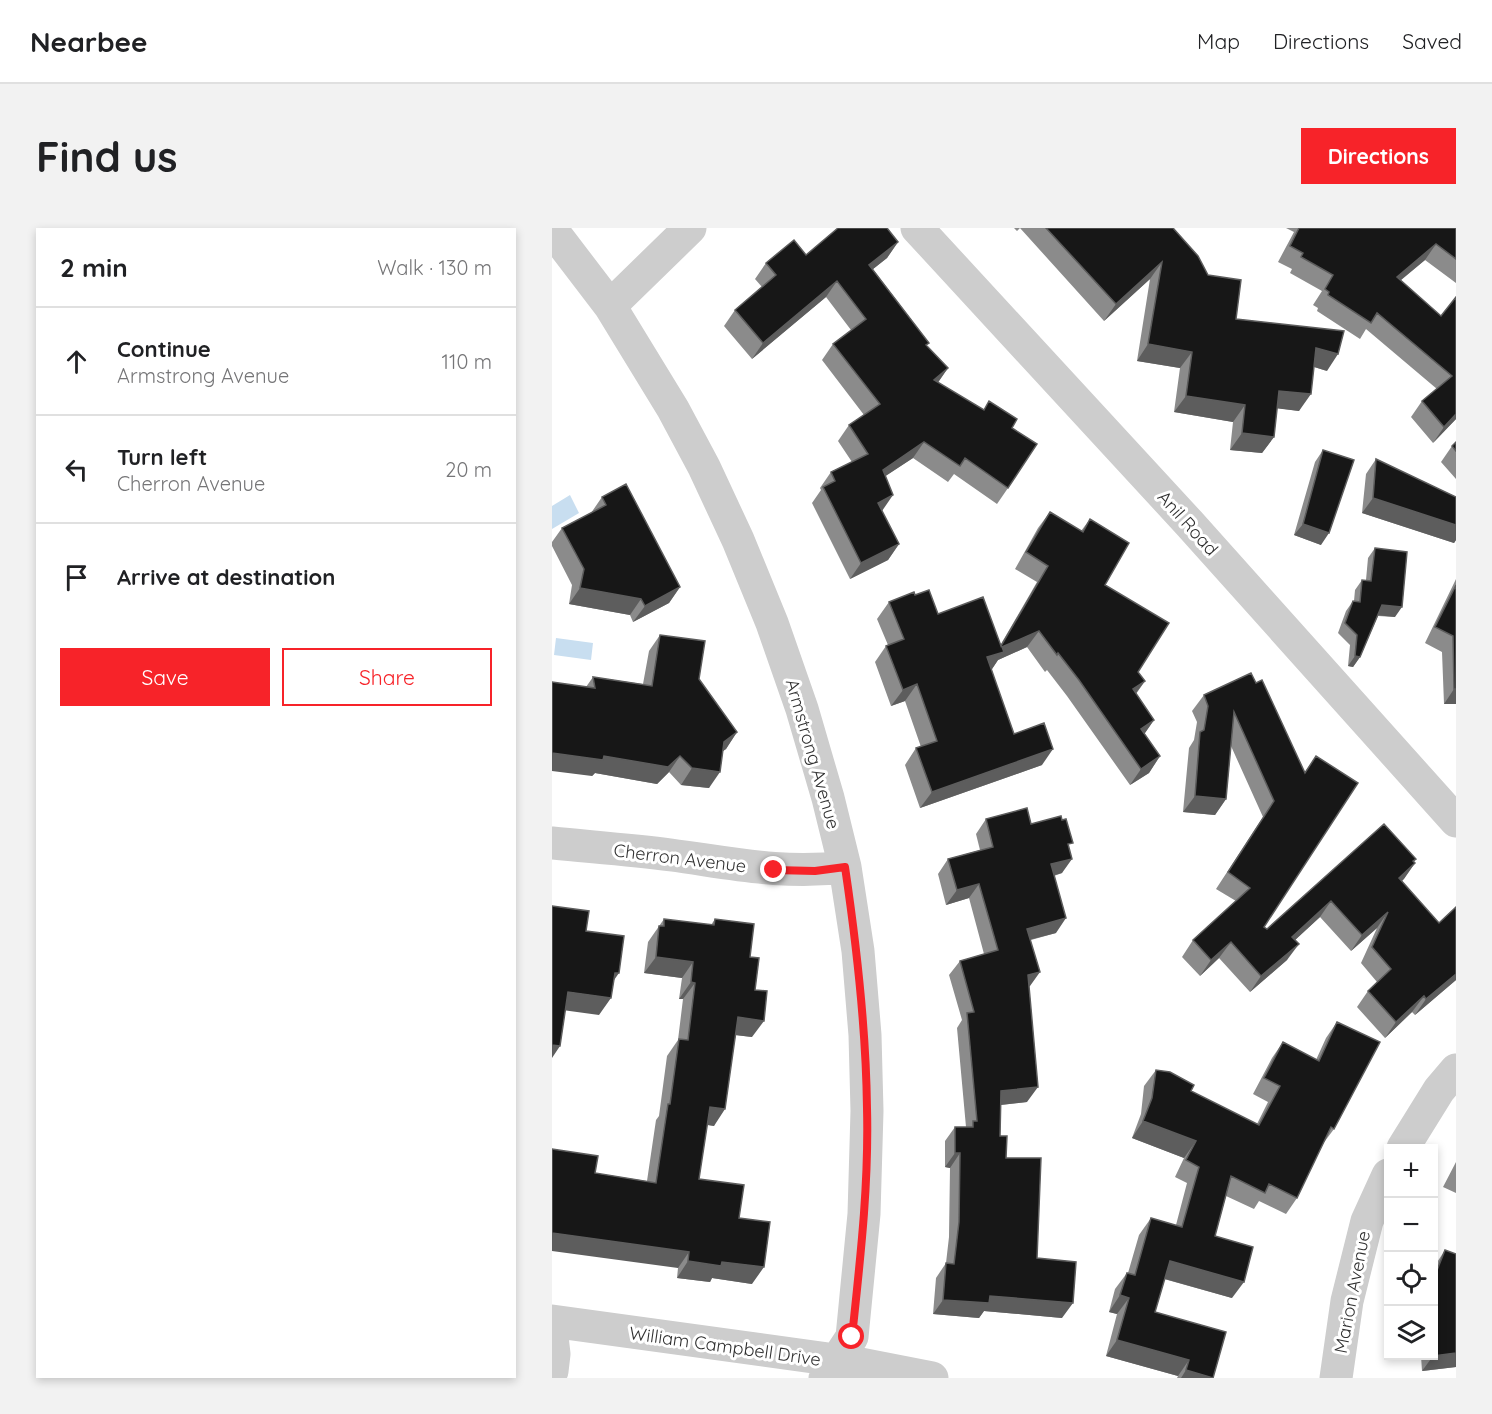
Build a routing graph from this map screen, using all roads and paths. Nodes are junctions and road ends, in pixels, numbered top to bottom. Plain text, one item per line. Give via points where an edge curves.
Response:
1 (690, 228) edge
2 (917, 228) edge
3 (552, 231) edge
4 (610, 306) junction
5 (1456, 821) edge
6 (552, 843) edge
7 (845, 867) junction
8 (1456, 1070) edge
9 (1405, 1144) edge
10 (1384, 1185) edge
11 (552, 1321) edge
12 (552, 1338) edge
13 (837, 1359) edge
14 (552, 1371) edge
15 (875, 1372) edge
16 (932, 1378) edge
17 (1336, 1378) edge

1 - 4 street
2 - 5 street, Anil Road
3 - 4 street, Armstrong Avenue
4 - 7 street, Armstrong Avenue via 674,409 738,540 802,709
6 - 7 street, Cherron Avenue via 774,870
7 - 13 street, Armstrong Avenue via 858,951 867,1111 864,1214
8 - 9 street
10 - 17 street, Marion Avenue via 1367,1221 1347,1301
11 - 13 street, William Campbell Drive
12 - 14 street
13 - 15 street
15 - 16 street

